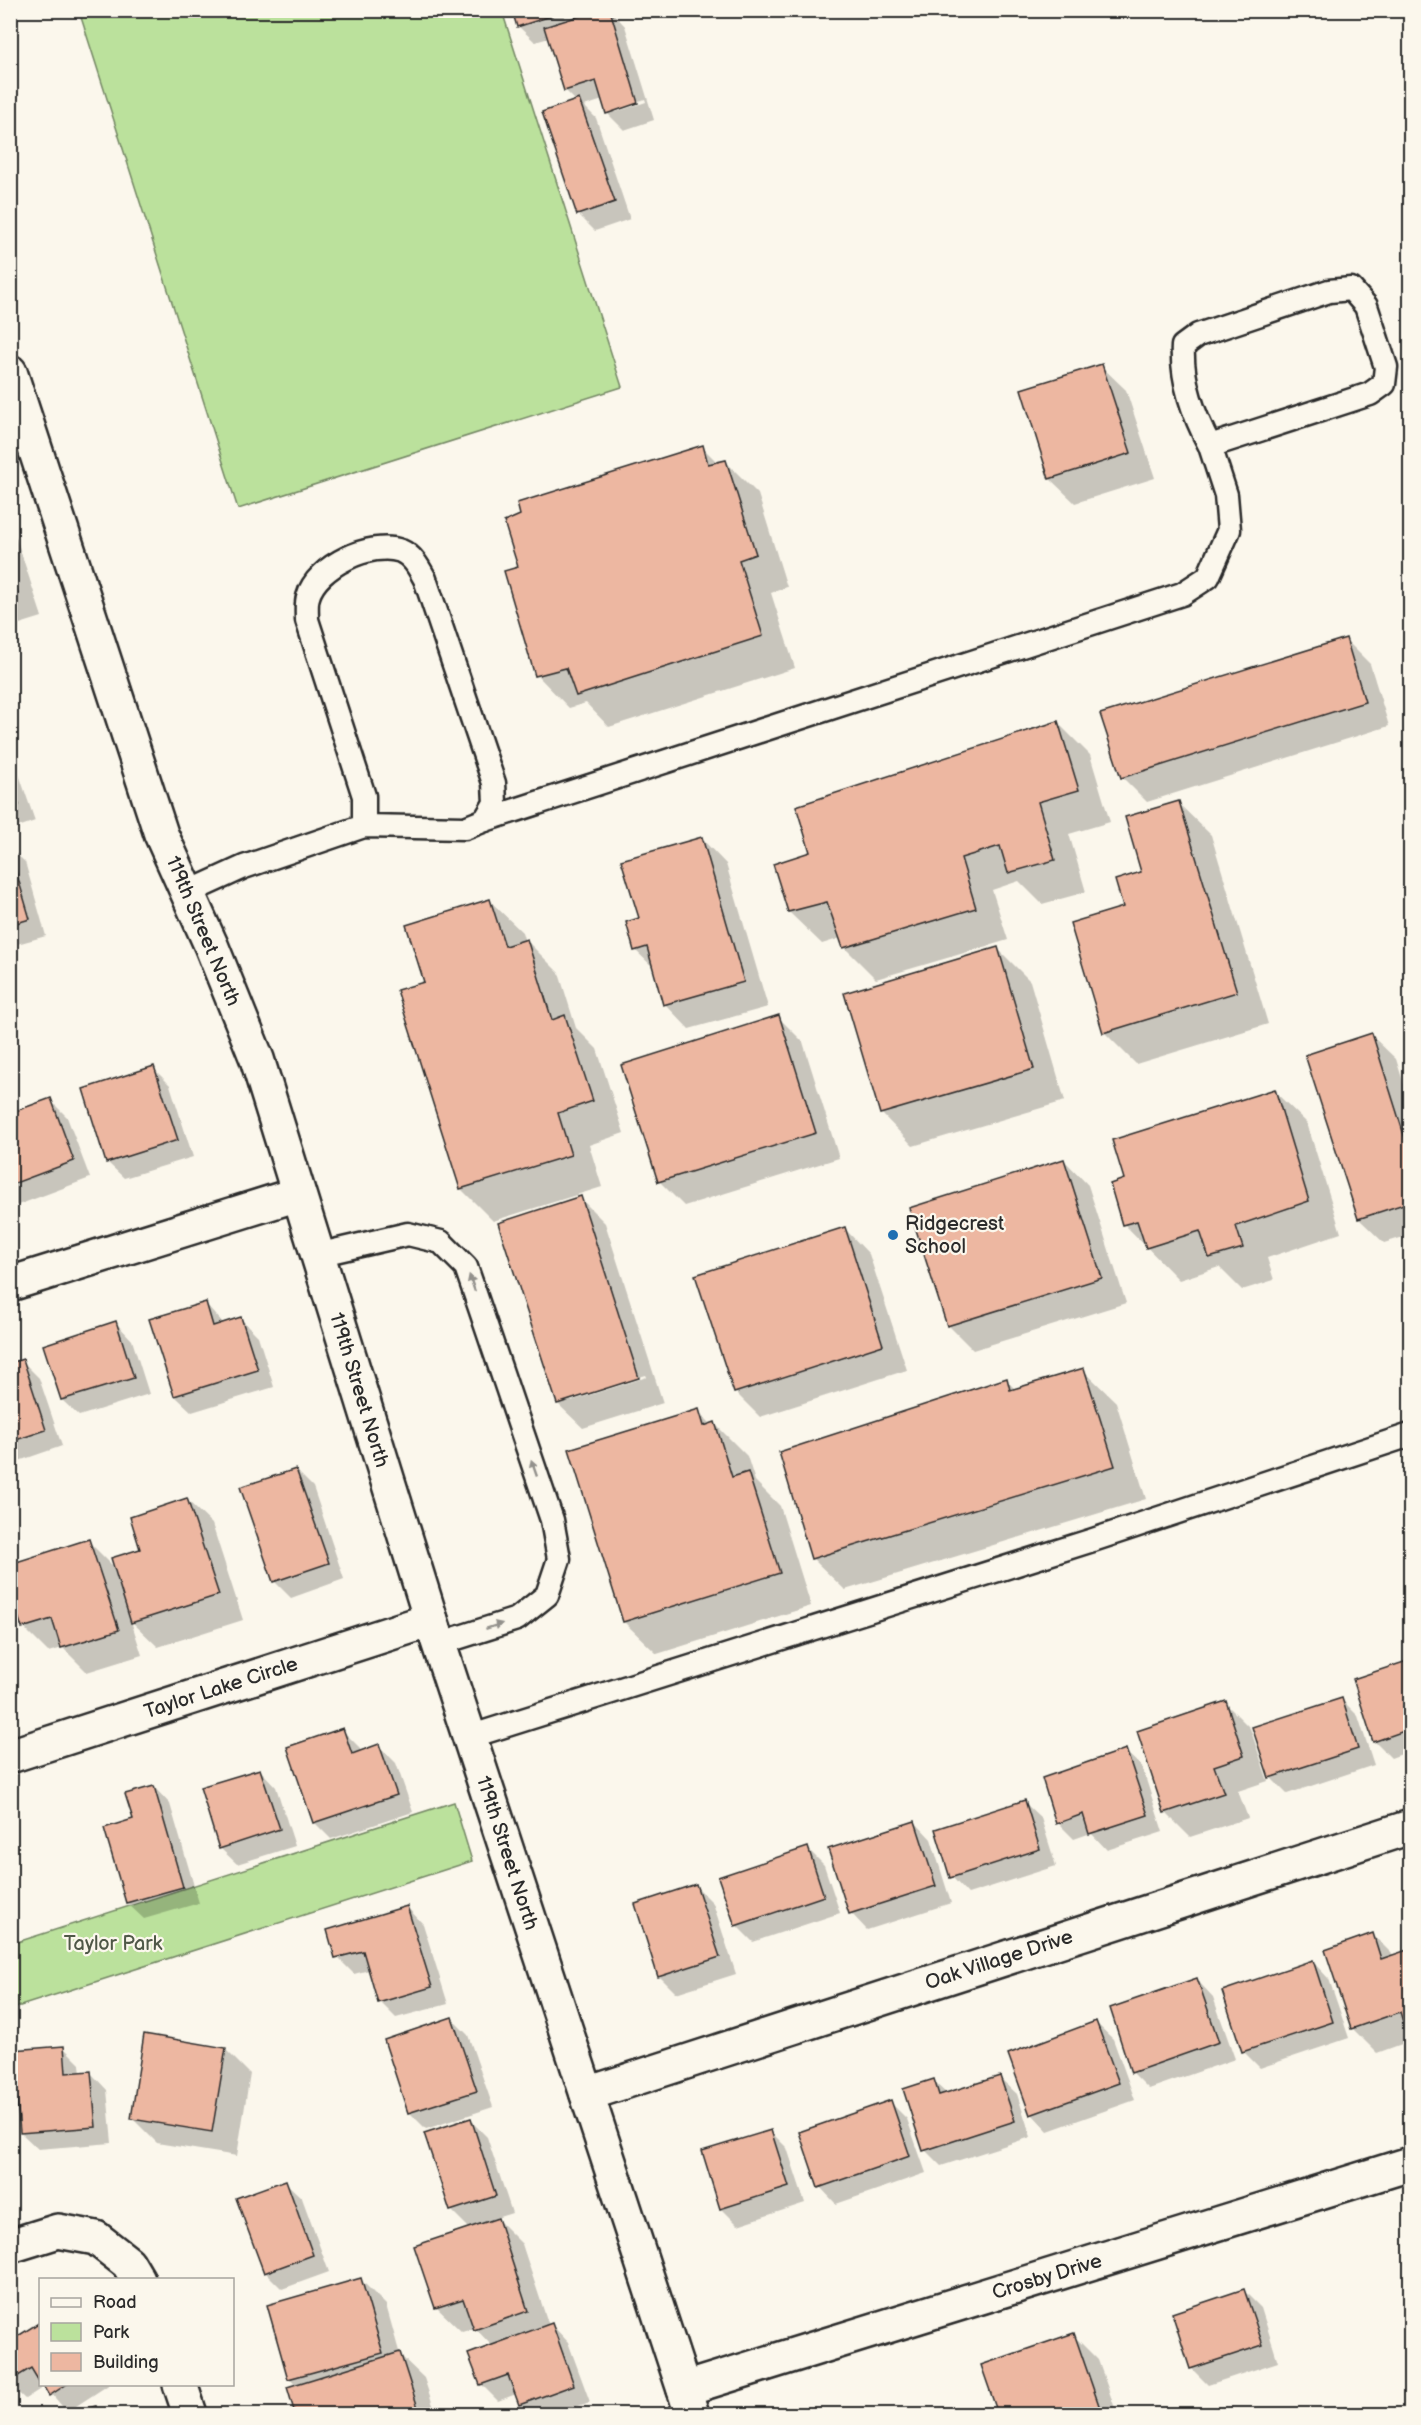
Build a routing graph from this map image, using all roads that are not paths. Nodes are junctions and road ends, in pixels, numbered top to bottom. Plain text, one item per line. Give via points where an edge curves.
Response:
1 (10, 372) edge
2 (1210, 446) junction
3 (485, 820) junction
4 (364, 826) junction
5 (187, 893) junction
6 (298, 1194) junction
7 (317, 1256) junction
8 (10, 1284) edge
9 (1410, 1435) edge
10 (434, 1632) junction
11 (469, 1737) junction
12 (10, 1755) edge
13 (1410, 1827) edge
14 (587, 2094) junction
15 (1410, 2164) edge
16 (10, 2246) edge
17 (137, 2278) edge
18 (180, 2386) edge
19 (688, 2402) edge
20 (190, 2415) edge

1 - 5 street, 119th Street North via 161,834
2 - 2 lane via 1370,394 1384,384 1386,367 1366,306 1351,289 1329,291 1198,335 1183,346 1182,365 1199,424
2 - 3 lane via 1226,495 1229,530 1208,576 1182,594
3 - 4 lane via 465,828
3 - 4 lane via 495,803 494,783 425,579 414,561 400,551 374,549 348,557 324,573 308,596 307,620 364,796
4 - 5 lane via 244,867
5 - 6 street, 119th Street North via 257,1059
6 - 7 street, 119th Street North
6 - 8 street
7 - 10 street, 119th Street North
10 -> 7 lane via 517,1619 547,1596 559,1559 552,1520 466,1267 441,1242 408,1234
9 - 11 lane via 1093,1540
10 - 11 street, 119th Street North
10 - 12 street, Taylor Lake Circle
11 - 14 street, 119th Street North
13 - 14 street, Oak Village Drive
14 - 19 street, 119th Street North
15 - 19 street, Crosby Drive
16 - 17 street via 58,2231 96,2238 128,2263
18 - 20 street

